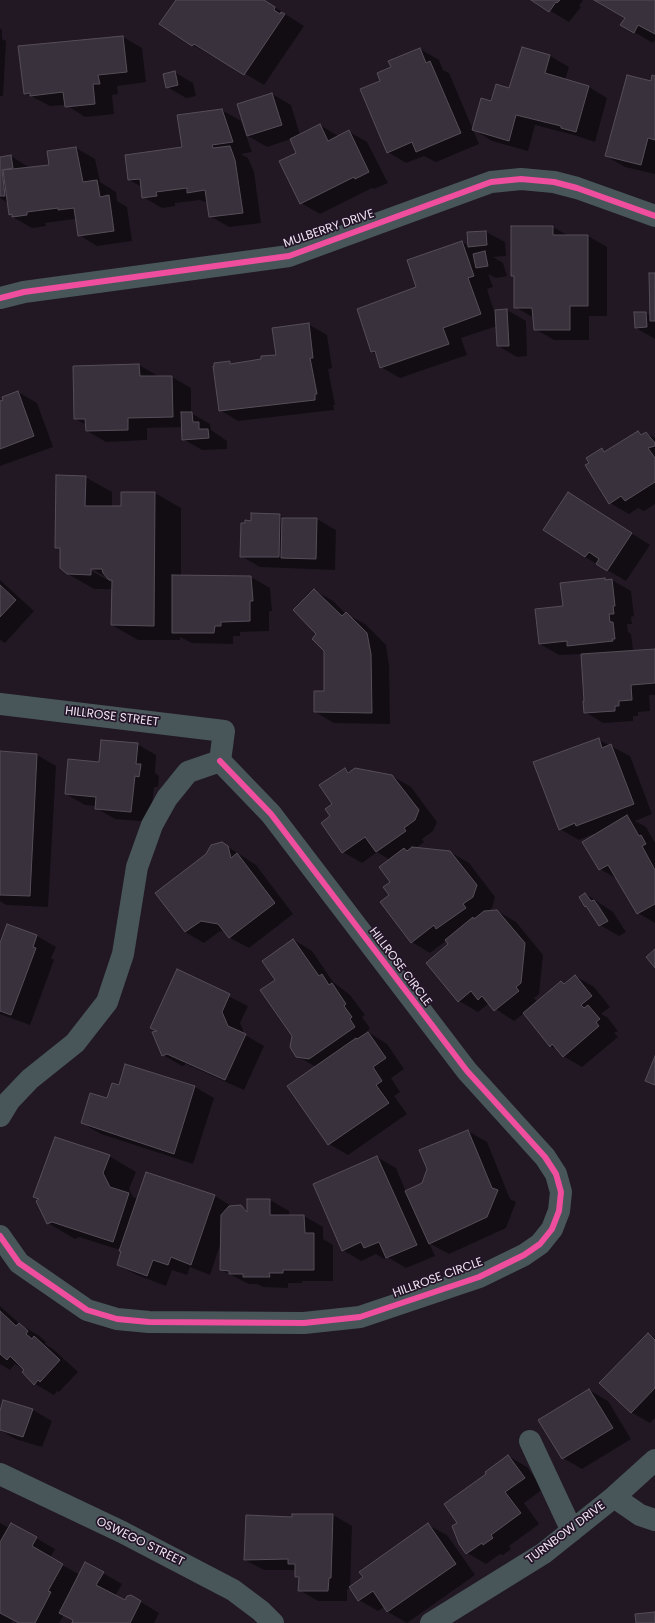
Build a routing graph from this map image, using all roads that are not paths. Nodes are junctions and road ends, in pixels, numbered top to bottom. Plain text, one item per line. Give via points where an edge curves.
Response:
1 (655, 216) edge
2 (0, 298) edge
3 (0, 704) edge
4 (220, 761) junction
5 (0, 1116) edge
6 (0, 1236) edge
7 (530, 1441) dead end
8 (655, 1460) edge
9 (0, 1474) edge
10 (614, 1497) junction
11 (655, 1520) edge
12 (572, 1531) junction
13 (273, 1623) edge
14 (431, 1623) edge

1 - 2 street, MULBERRY DRIVE via 554,182 521,179 491,182 289,256 24,292
3 - 4 street, HILLROSE STREET via 224,731
4 - 5 street via 188,772 167,798 152,825 137,867 123,954 106,1002 75,1044 30,1079 9,1100
4 - 6 street, HILLROSE CIRCLE via 271,814 467,1071 545,1157 556,1174 561,1192 559,1211 552,1229 540,1244 524,1255 478,1277 360,1317 304,1323 149,1322 117,1319 87,1310 19,1263
7 - 12 street
8 - 10 street, TURNBOW DRIVE
9 - 13 street, OSWEGO STREET via 122,1532 233,1590
10 - 11 street via 640,1515
10 - 12 street, TURNBOW DRIVE
12 - 14 street, TURNBOW DRIVE via 544,1553

